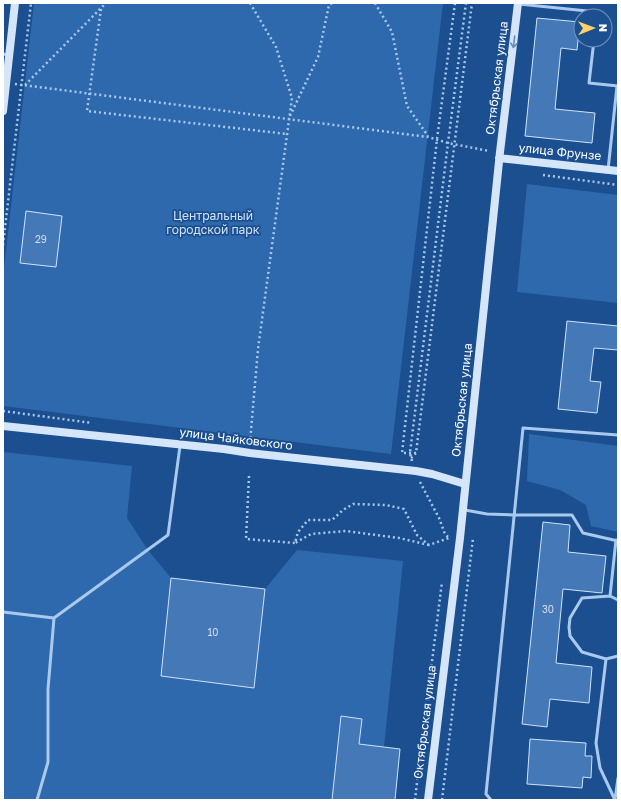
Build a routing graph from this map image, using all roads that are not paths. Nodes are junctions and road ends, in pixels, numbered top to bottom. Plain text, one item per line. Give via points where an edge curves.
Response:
1 (15, 3) edge
2 (518, 4) edge
3 (573, 10) edge
4 (593, 48) edge
5 (6, 54) edge
6 (617, 86) edge
7 (3, 111) edge
8 (499, 158) junction
9 (608, 170) junction
10 (618, 171) edge
11 (3, 426) edge
12 (618, 435) edge
13 (180, 444) junction
14 (465, 484) junction
15 (463, 509) junction
16 (514, 515) junction
17 (617, 541) edge
18 (610, 596) junction
19 (618, 600) edge
20 (3, 612) edge
21 (54, 618) junction
22 (618, 656) edge
23 (606, 659) junction
24 (618, 778) edge
25 (37, 800) edge
26 (428, 800) edge
27 (491, 800) edge
28 (615, 800) edge

1 - 5 street
2 - 3 lane
2 -> 8 street, Октябрьская улица
4 - 6 lane via 589,83
5 - 7 street
6 - 9 lane
8 - 9 street, улица Фрунзе
8 - 14 street, Октябрьская улица
9 - 10 street, улица Фрунзе
11 - 13 street, улица Чайковского
12 - 16 lane via 524,428
13 - 14 street, улица Чайковского via 416,471
13 - 21 lane via 168,535
14 - 15 street, Октябрьская улица
15 - 16 lane via 487,514
15 - 26 street, Октябрьская улица
16 - 17 lane via 572,515 583,534
16 - 27 lane via 486,794
17 - 18 lane
18 - 19 lane
18 - 23 lane via 582,598 570,618 569,627 570,636 582,652
20 - 21 lane
21 - 25 lane via 48,689 48,762
22 - 23 lane
23 - 28 lane via 596,742 600,768
24 - 28 lane

